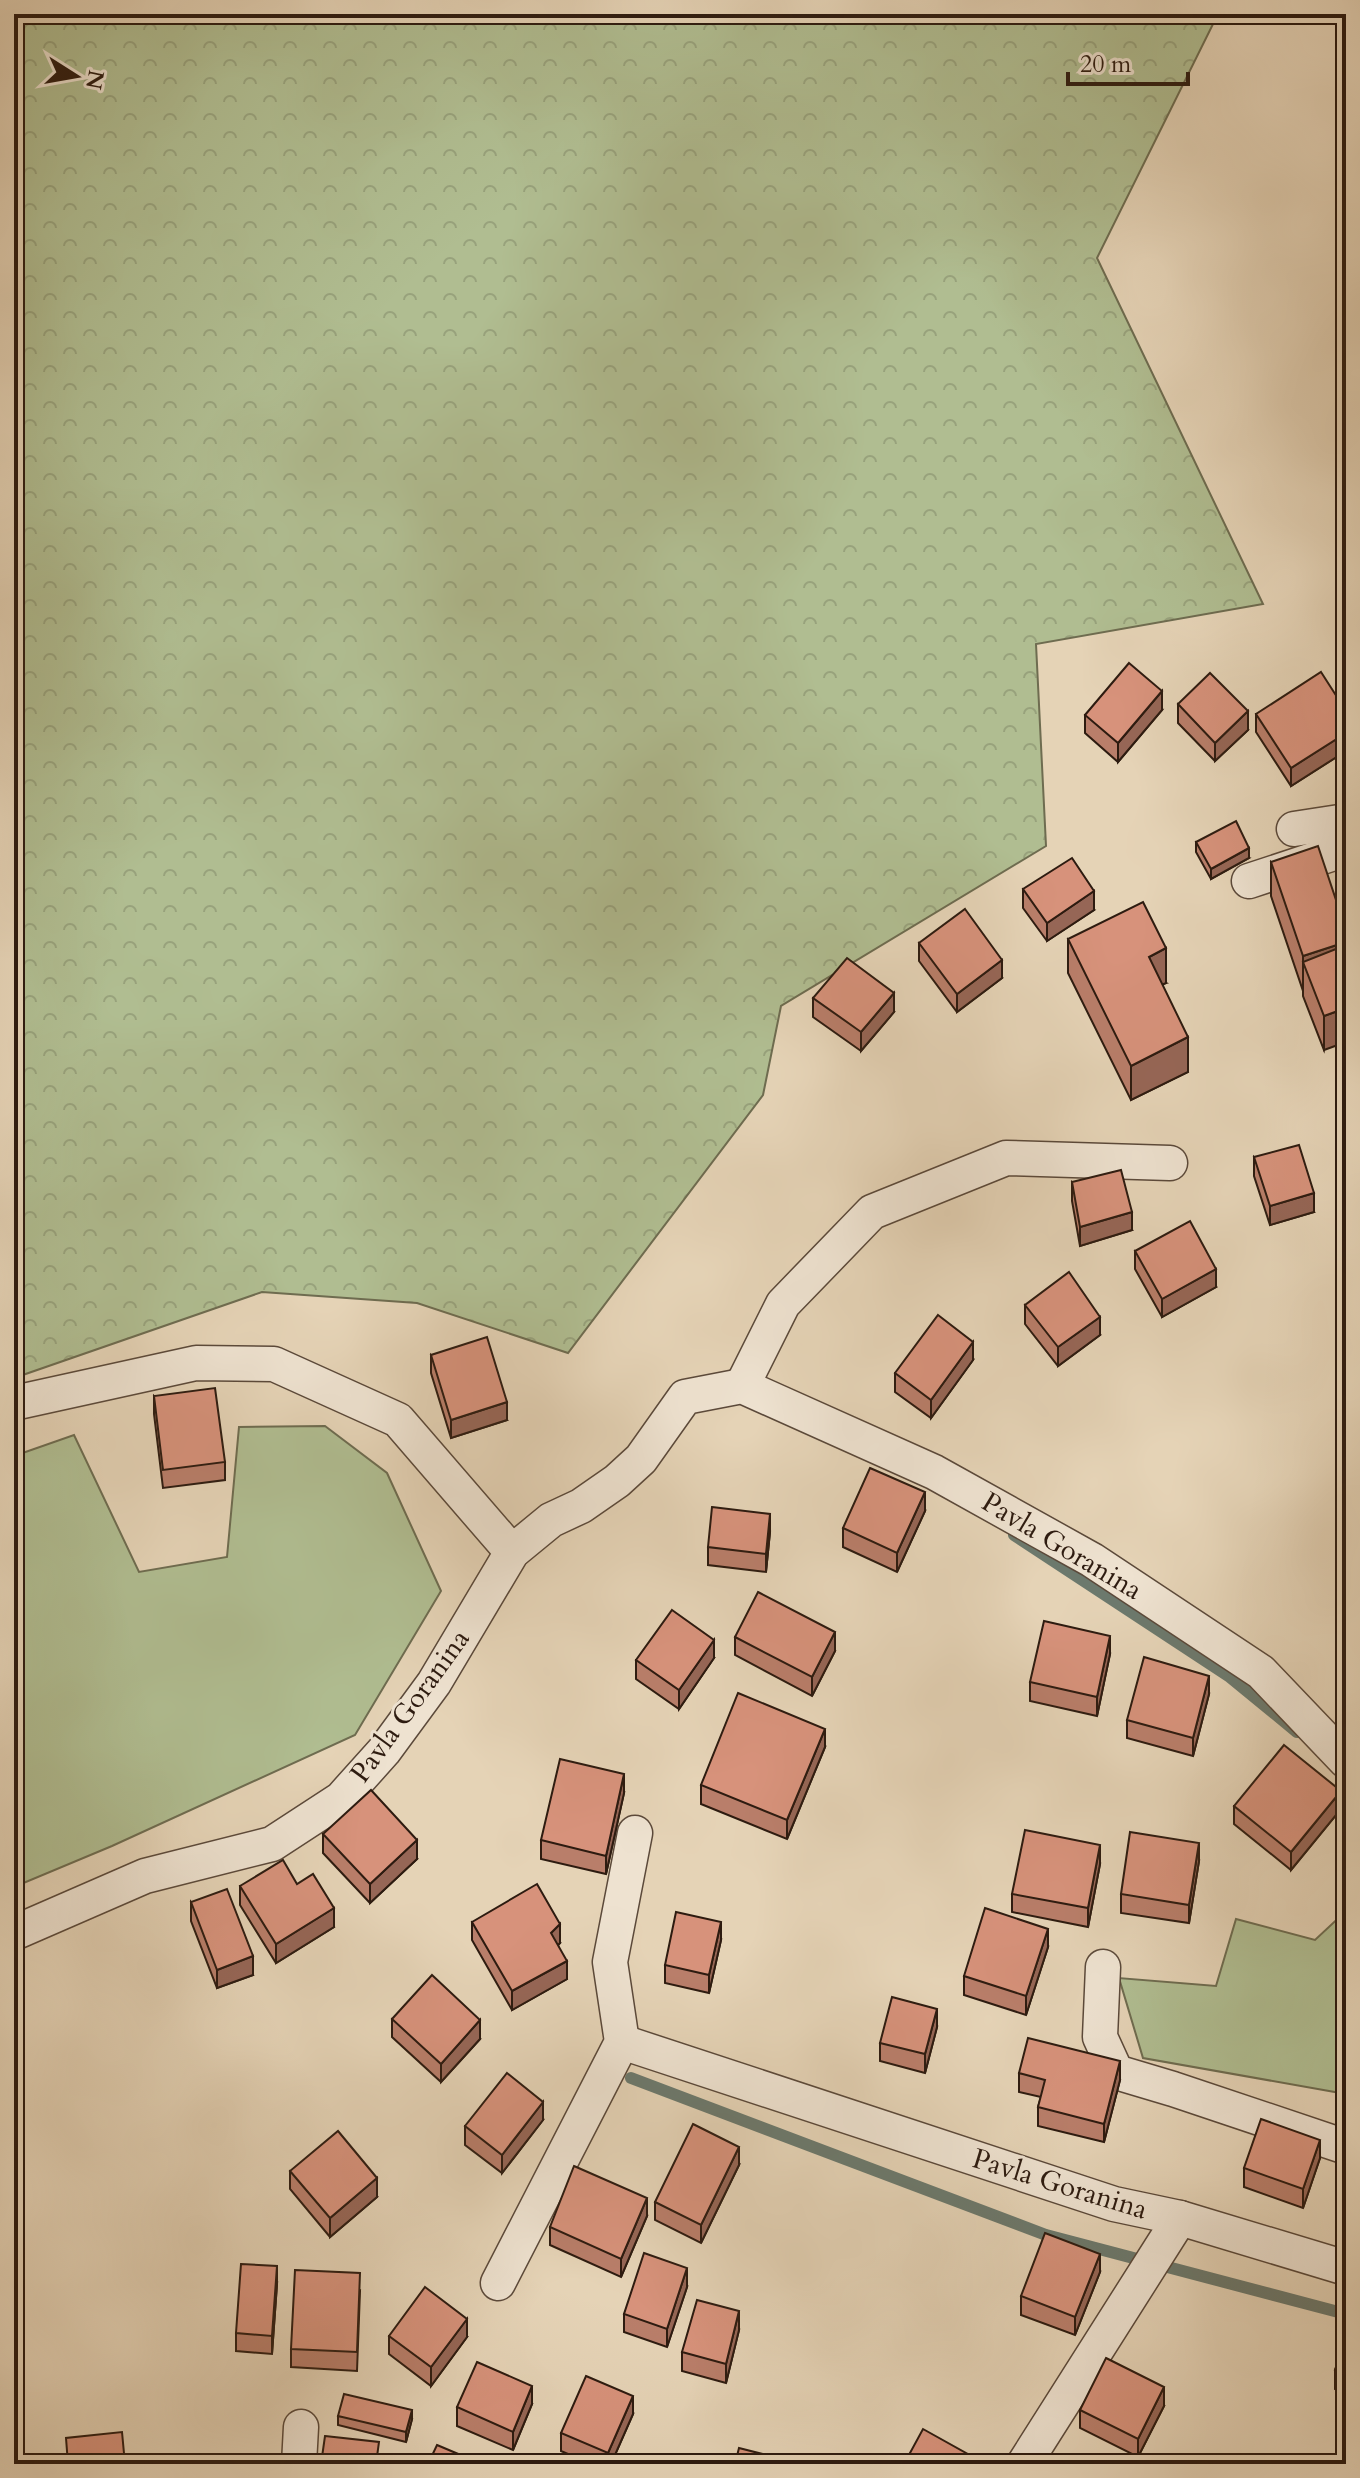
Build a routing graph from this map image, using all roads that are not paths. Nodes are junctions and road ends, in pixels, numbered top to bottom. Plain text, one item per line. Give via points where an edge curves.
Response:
1 (1346, 821) edge
2 (1294, 829) dead end
3 (1346, 849) edge
4 (1249, 881) dead end
5 (1170, 1163) dead end
6 (742, 1386) junction
7 (14, 1403) edge
8 (512, 1552) junction
9 (1346, 1761) edge
10 (635, 1833) dead end
11 (14, 1933) edge
12 (1103, 1967) dead end
13 (622, 2042) junction
14 (1346, 2147) edge
15 (1180, 2218) junction
16 (1346, 2268) edge
17 (498, 2283) dead end
18 (301, 2427) dead end
19 (299, 2464) edge
20 (1024, 2464) edge

1 - 2 street
3 - 4 street
5 - 6 street via 1006,1158 872,1212 783,1304
6 - 8 street, Pavla Goranina via 685,1397 641,1459 617,1481 551,1520
6 - 9 street, Pavla Goranina via 934,1472 1092,1560 1261,1672
7 - 8 street via 196,1363 274,1364 398,1420
8 - 11 street, Pavla Goranina via 434,1683 341,1799 272,1844 145,1876
10 - 13 street via 610,1962
12 - 14 street via 1100,2037 1116,2072
13 - 15 street, Pavla Goranina via 1114,2204
13 - 17 street
15 - 16 street, Pavla Goranina
15 - 20 street, Pavla Goranina
18 - 19 street

